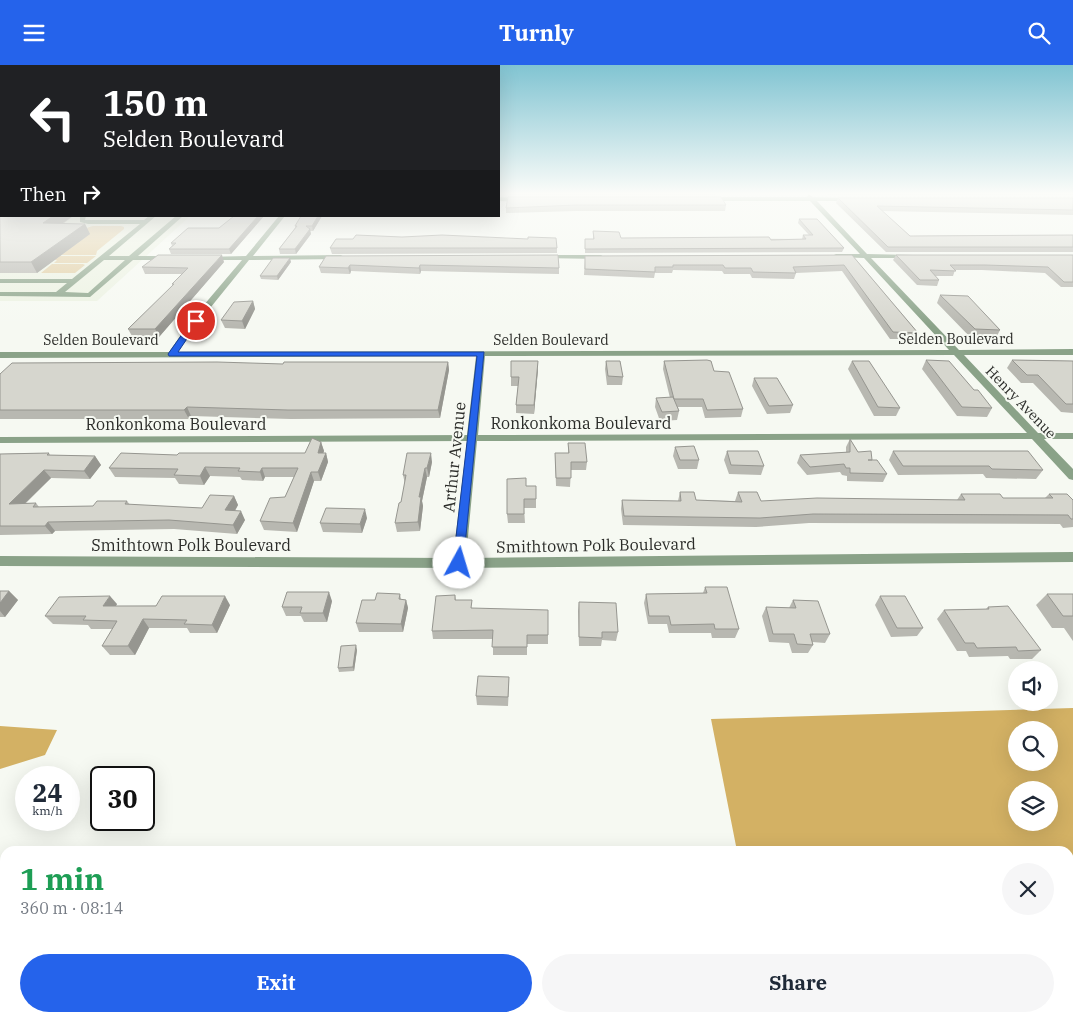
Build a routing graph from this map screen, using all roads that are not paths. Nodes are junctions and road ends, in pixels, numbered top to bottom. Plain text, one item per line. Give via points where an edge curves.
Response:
1 (127, 238) edge
2 (155, 238) edge
3 (264, 238) edge
4 (848, 238) edge
5 (825, 256) edge
6 (865, 256) junction
7 (924, 256) edge
8 (348, 257) edge
9 (537, 257) edge
10 (606, 257) edge
11 (102, 258) junction
12 (131, 258) junction
13 (179, 258) edge
14 (199, 258) edge
15 (248, 258) junction
16 (0, 281) edge
17 (74, 281) junction
18 (0, 294) edge
19 (58, 294) junction
20 (955, 352) junction
21 (1073, 352) edge
22 (172, 354) junction
23 (481, 354) junction
24 (0, 355) edge
25 (1035, 436) junction
26 (1073, 436) edge
27 (472, 438) junction
28 (0, 440) edge
29 (1073, 476) edge
30 (1073, 557) edge
31 (0, 561) edge
32 (459, 563) junction

1 - 11 street
2 - 12 street
3 - 15 street
4 - 6 street, Henry Avenue
5 - 6 street
6 - 7 street
6 - 20 street, Henry Avenue
8 - 15 street
9 - 10 street
11 - 12 street
11 - 17 street
12 - 13 street
12 - 19 street via 90,295
14 - 15 street
15 - 22 street
16 - 17 street
17 - 19 street
18 - 19 street
20 - 21 street, Selden Boulevard
20 - 23 street, Selden Boulevard
20 - 25 street, Henry Avenue
22 - 23 street, Selden Boulevard
22 - 24 street, Selden Boulevard
23 - 27 street, Arthur Avenue
25 - 26 street, Ronkonkoma Boulevard
25 - 27 street, Ronkonkoma Boulevard
25 - 29 street, Henry Avenue
27 - 28 street, Ronkonkoma Boulevard
27 - 32 street, Arthur Avenue
30 - 32 street, Smithtown Polk Boulevard
31 - 32 street, Smithtown Polk Boulevard

